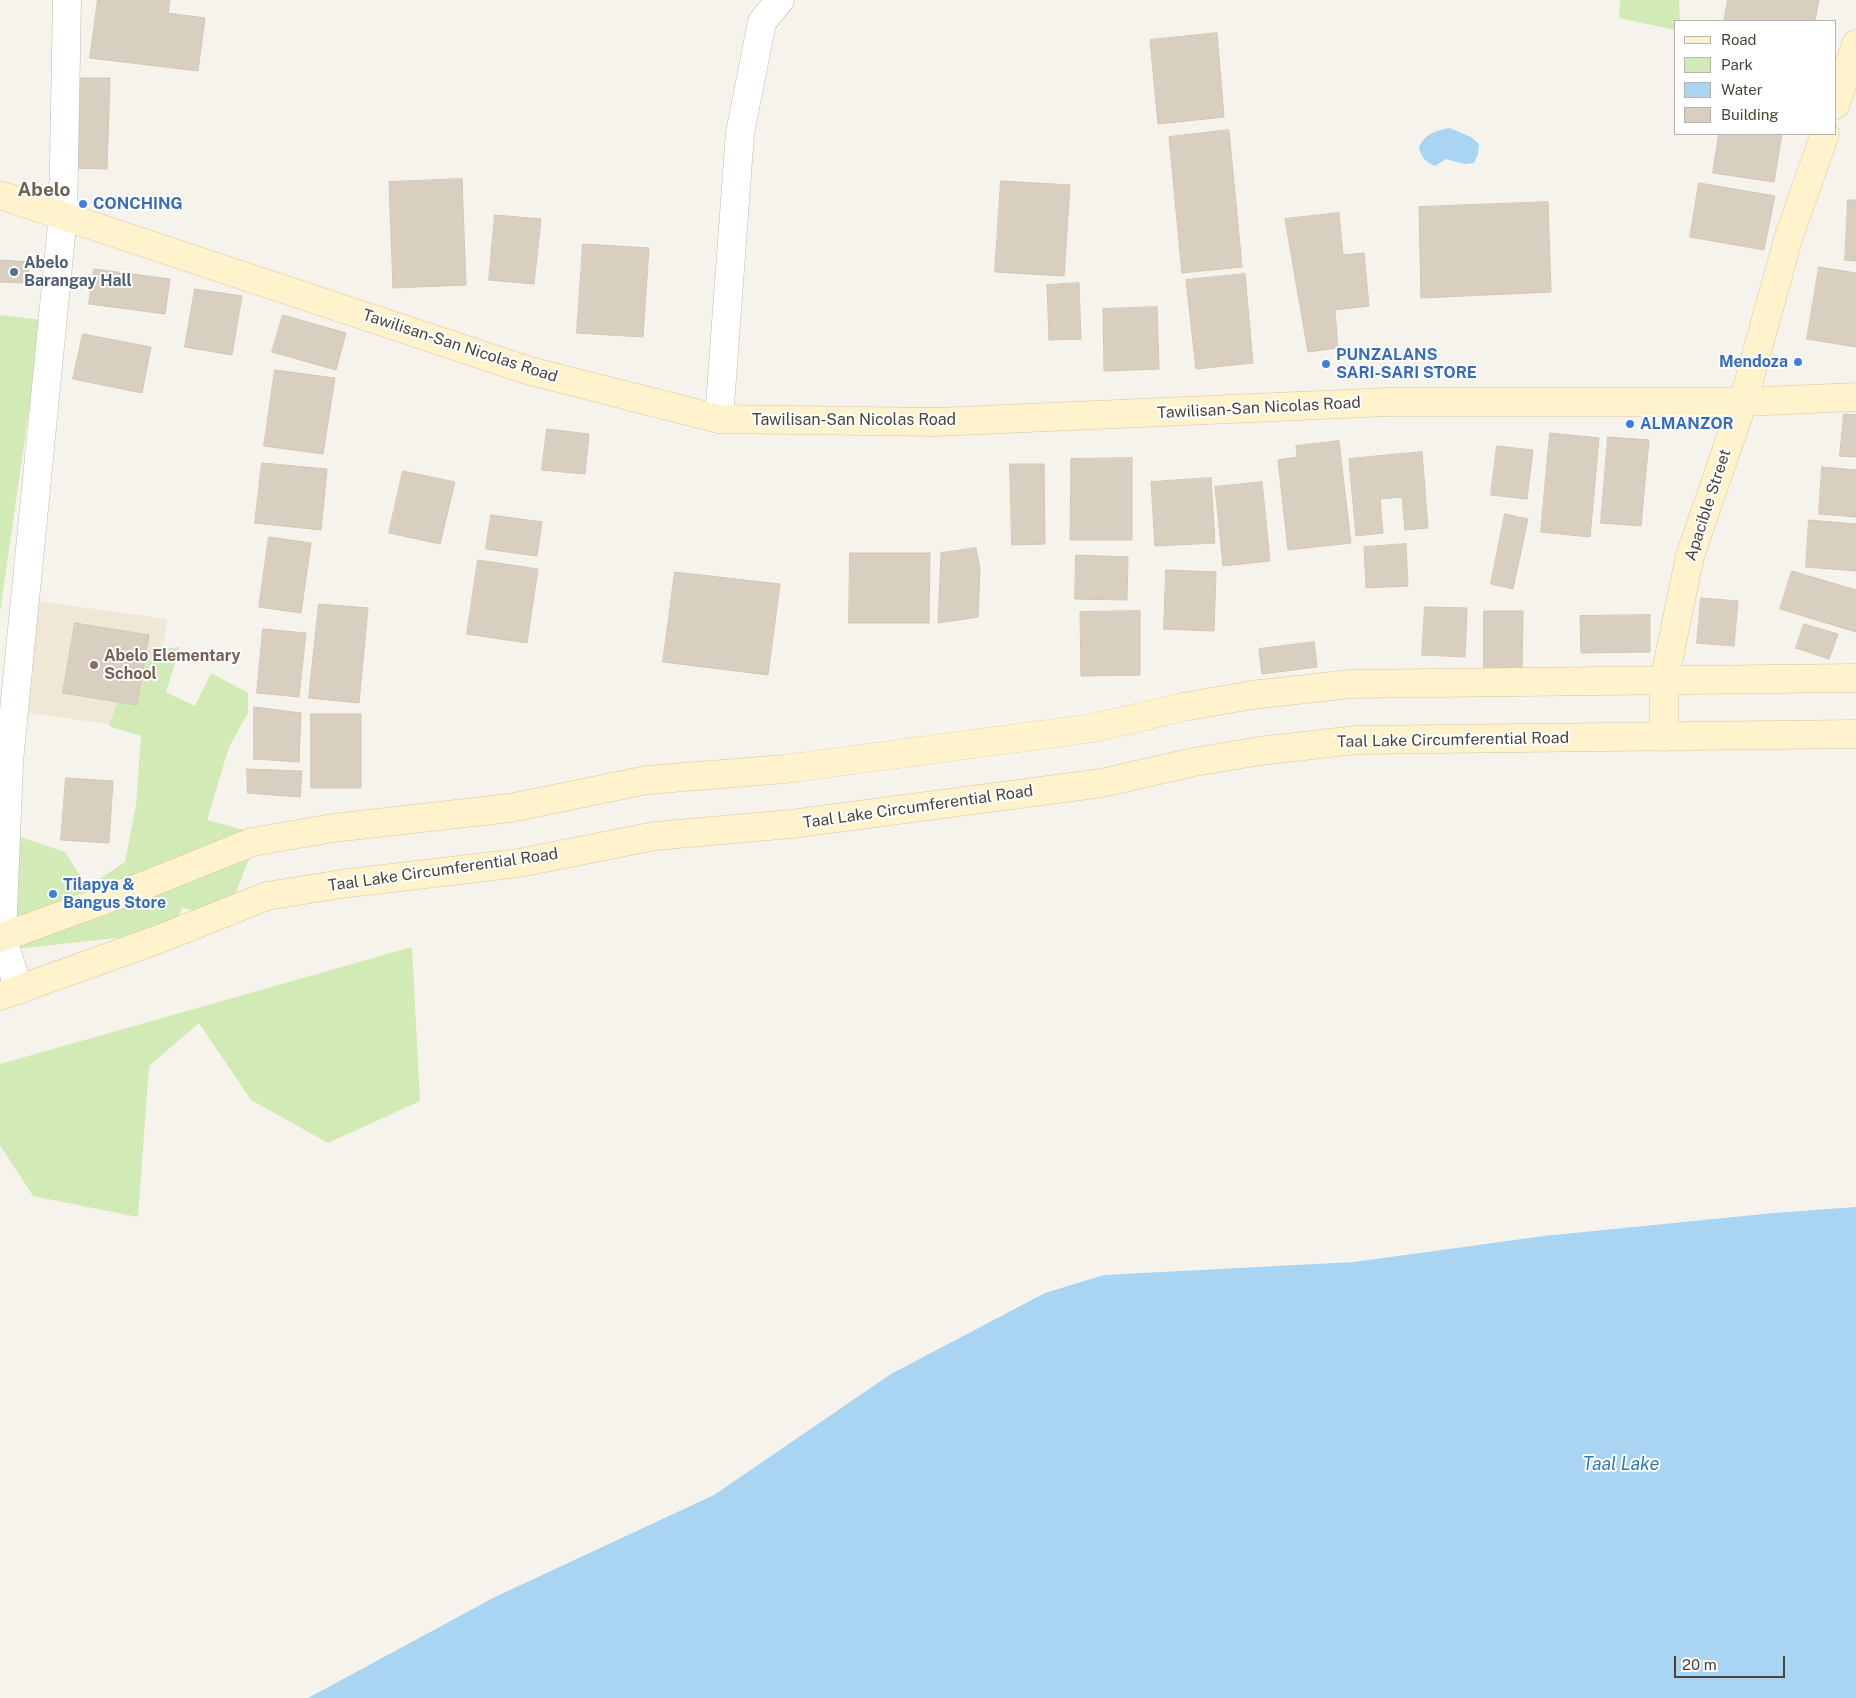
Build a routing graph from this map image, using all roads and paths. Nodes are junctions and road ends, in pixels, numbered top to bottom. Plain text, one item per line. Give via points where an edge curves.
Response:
1 (67, 0) edge
2 (780, 0) edge
3 (1856, 44) edge
4 (1836, 102) edge
5 (1825, 135) edge
6 (0, 195) edge
7 (63, 215) junction
8 (1856, 397) edge
9 (1743, 402) junction
10 (719, 419) junction
11 (1856, 678) edge
12 (1664, 681) junction
13 (1856, 734) edge
14 (1664, 737) junction
15 (4, 764) edge
16 (1, 938) edge
17 (10, 993) edge

1 - 7 street
2 - 10 street via 762,22 740,133
3 - 4 main road
5 - 9 main road, Apacible Street via 1789,236
6 - 7 main road, Tawilisan-San Nicolas Road
7 - 10 main road, Tawilisan-San Nicolas Road via 530,371
7 - 15 street
8 - 9 main road, Tawilisan-San Nicolas Road
9 - 10 main road, Tawilisan-San Nicolas Road via 1388,402 936,422
9 - 12 main road, Apacible Street via 1690,556
11 - 12 main road
12 - 14 main road, Apacible Street
12 - 16 main road via 1351,684 1183,707 1093,728 785,769 648,780 510,808 333,828 252,842
13 - 14 main road, Taal Lake Circumferential Road
14 - 17 main road, Taal Lake Circumferential Road via 1345,741 1250,752 1093,784 790,824 655,836 518,863 341,884 267,896
15 - 16 street
16 - 17 street

